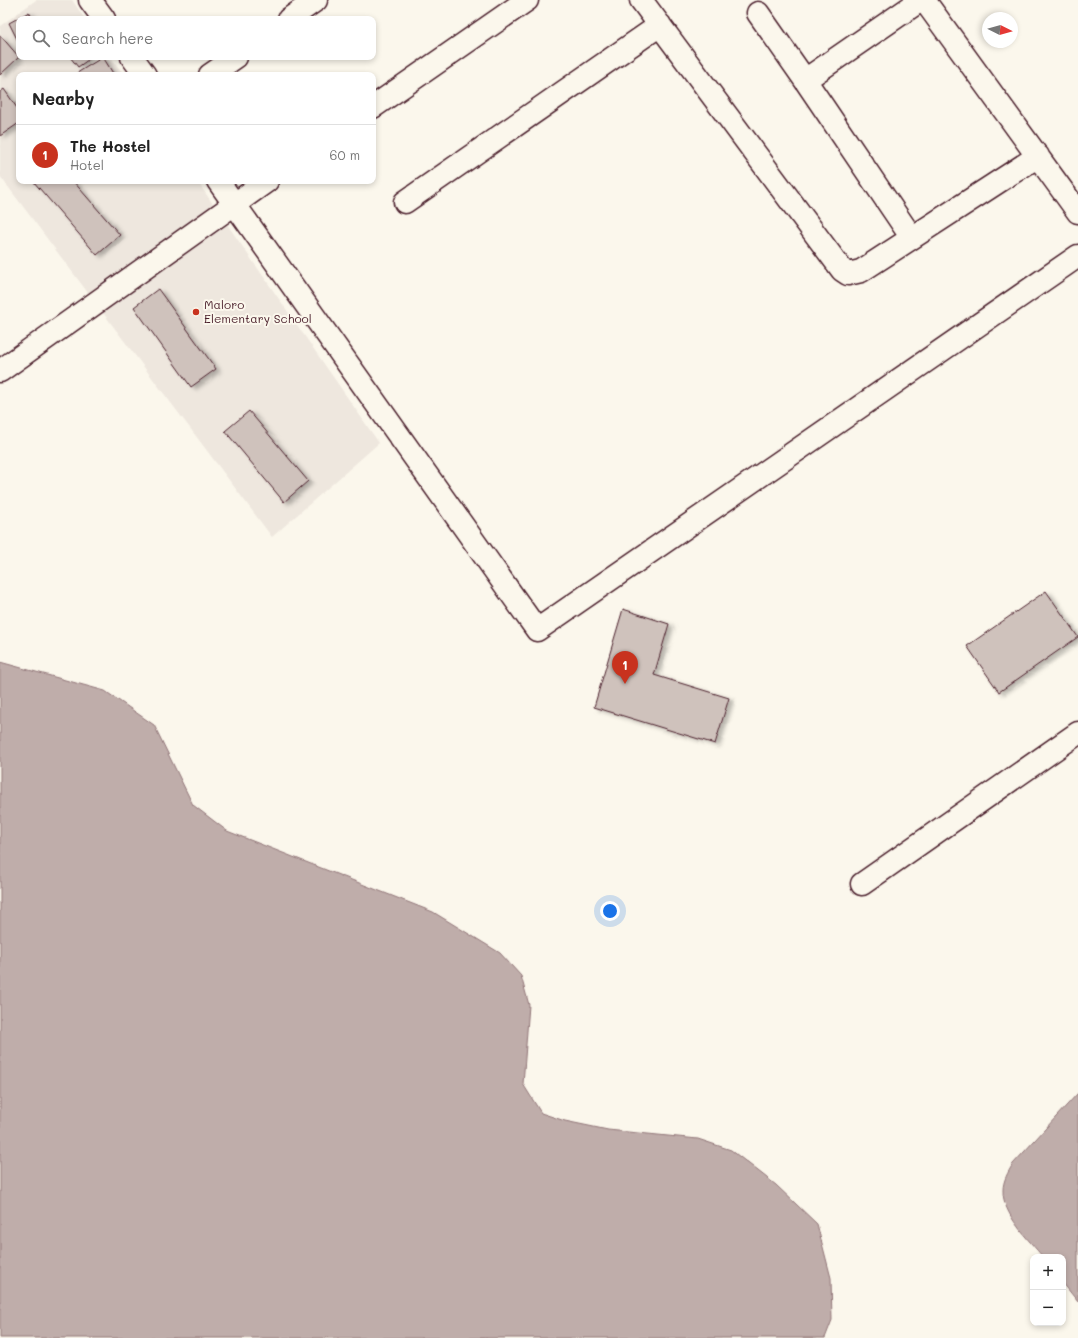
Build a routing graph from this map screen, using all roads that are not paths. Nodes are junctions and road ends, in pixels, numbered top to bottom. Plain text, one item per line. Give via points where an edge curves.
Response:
1 (90, 0) edge
2 (316, 0) edge
3 (641, 0) edge
4 (921, 0) edge
5 (924, 0) edge
6 (516, 3) edge
7 (758, 13) dead end
8 (102, 16) edge
9 (293, 16) edge
10 (660, 25) junction
11 (134, 60) edge
12 (232, 60) edge
13 (143, 72) edge
14 (214, 72) edge
15 (805, 80) junction
16 (376, 105) edge
17 (1038, 156) junction
18 (220, 184) edge
19 (263, 184) edge
20 (405, 202) dead end
21 (234, 204) junction
22 (1078, 212) edge
23 (912, 238) junction
24 (1078, 256) edge
25 (0, 371) edge
26 (1078, 733) edge
27 (862, 884) dead end

1 - 8 street
2 - 9 street
3 - 10 street
4 - 15 street
5 - 17 street
6 - 16 street
7 - 15 street
10 - 20 street
10 - 23 street via 842,270 848,274 861,271
11 - 13 street
12 - 14 street
15 - 23 street
17 - 22 street
17 - 23 street
18 - 21 street
19 - 21 street
21 - 24 street via 537,630
21 - 25 street
26 - 27 street

